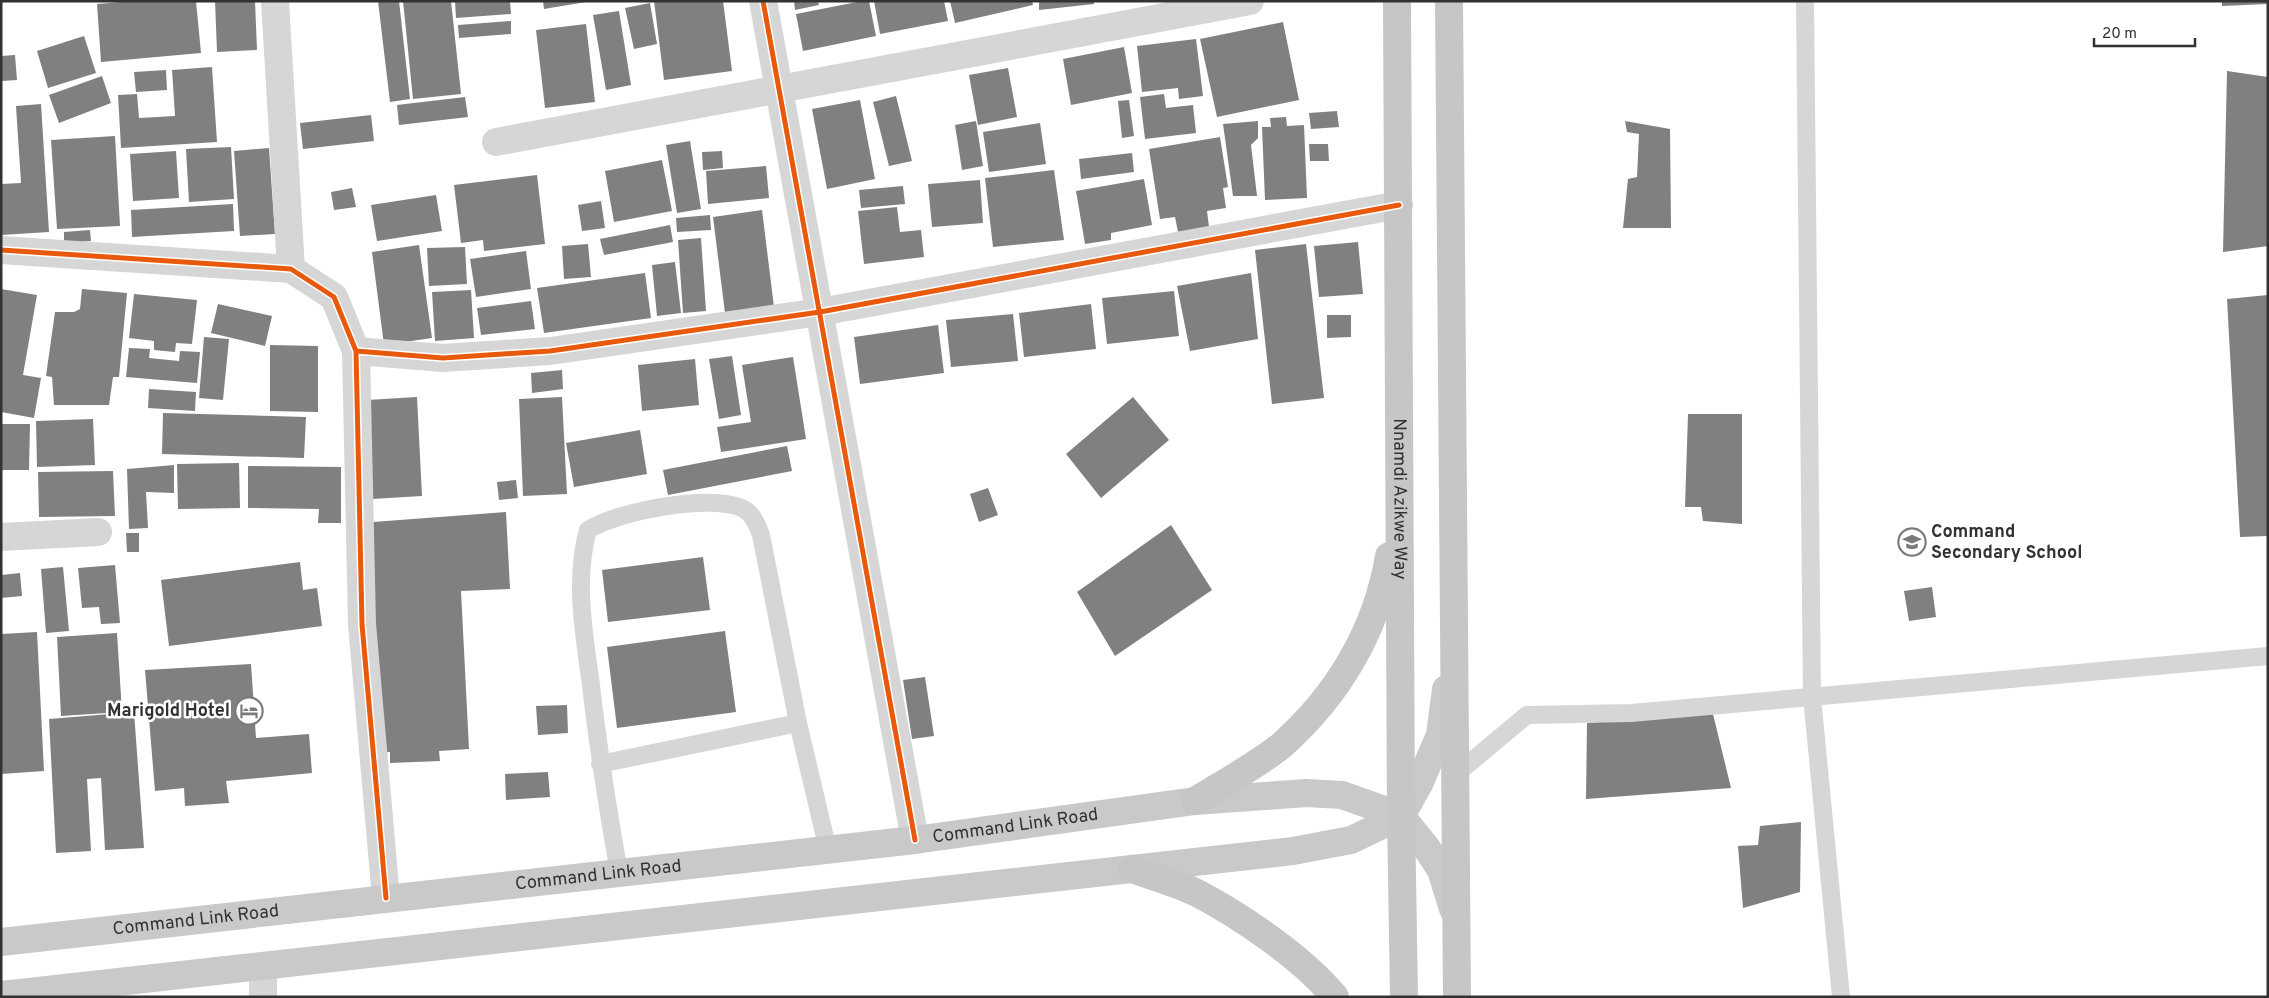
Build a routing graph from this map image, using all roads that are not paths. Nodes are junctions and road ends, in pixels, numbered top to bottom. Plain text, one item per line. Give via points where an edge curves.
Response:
1 (275, 1) edge
2 (762, 1) edge
3 (1250, 1) edge
4 (1397, 1) edge
5 (1449, 1) edge
6 (1805, 1) edge
7 (780, 89) junction
8 (496, 142) dead end
9 (1399, 205) junction
10 (1, 250) edge
11 (291, 269) junction
12 (820, 312) junction
13 (356, 351) junction
14 (1401, 485) junction
15 (98, 532) dead end
16 (1, 536) edge
17 (1453, 643) junction
18 (2268, 656) edge
19 (1812, 697) junction
20 (798, 723) junction
21 (600, 764) junction
22 (1454, 776) junction
23 (1195, 802) junction
24 (1400, 816) junction
25 (915, 840) junction
26 (828, 850) junction
27 (1132, 869) junction
28 (618, 873) junction
29 (386, 898) junction
30 (1456, 920) junction
31 (1, 942) edge
32 (262, 966) junction
33 (1, 995) edge
34 (263, 997) edge
35 (1334, 997) edge
36 (1404, 997) edge
37 (1457, 997) edge
38 (1841, 997) edge

1 - 11 street
2 - 7 street
3 - 7 street
4 - 9 highway, Nnamdi Azikwe Way
5 - 17 highway
6 - 19 lane
7 - 8 street
7 - 12 street
9 - 12 street
9 - 14 highway, Nnamdi Azikwe Way
10 - 11 street
11 - 13 street via 334,297
12 - 13 street via 550,350 442,358
12 - 25 street
13 - 29 street via 362,624
14 - 23 highway via 1384,586 1363,642 1328,698 1281,745
14 - 24 highway, Nnamdi Azikwe Way
15 - 16 street
17 - 22 highway
17 - 24 main road via 1440,735 1419,784
18 - 19 lane
19 - 22 lane via 1631,713 1528,715
19 - 38 lane
20 - 21 lane
20 - 21 lane via 761,535 753,517 742,508 712,502 650,509 601,522 588,530 582,551 582,616
20 - 26 lane
21 - 28 lane
22 - 30 highway
23 - 24 main road, Command Link Road via 1306,793 1342,796
23 - 25 main road, Command Link Road
24 - 27 main road via 1341,842 1293,851
24 - 30 main road via 1426,846 1441,870
24 - 36 highway, Nnamdi Azikwe Way
25 - 26 main road, Command Link Road
26 - 28 main road, Command Link Road
27 - 32 main road
27 - 35 highway via 1196,892 1245,922 1290,955
28 - 29 main road, Command Link Road
29 - 31 main road, Command Link Road
30 - 37 highway
32 - 33 main road
32 - 34 street

